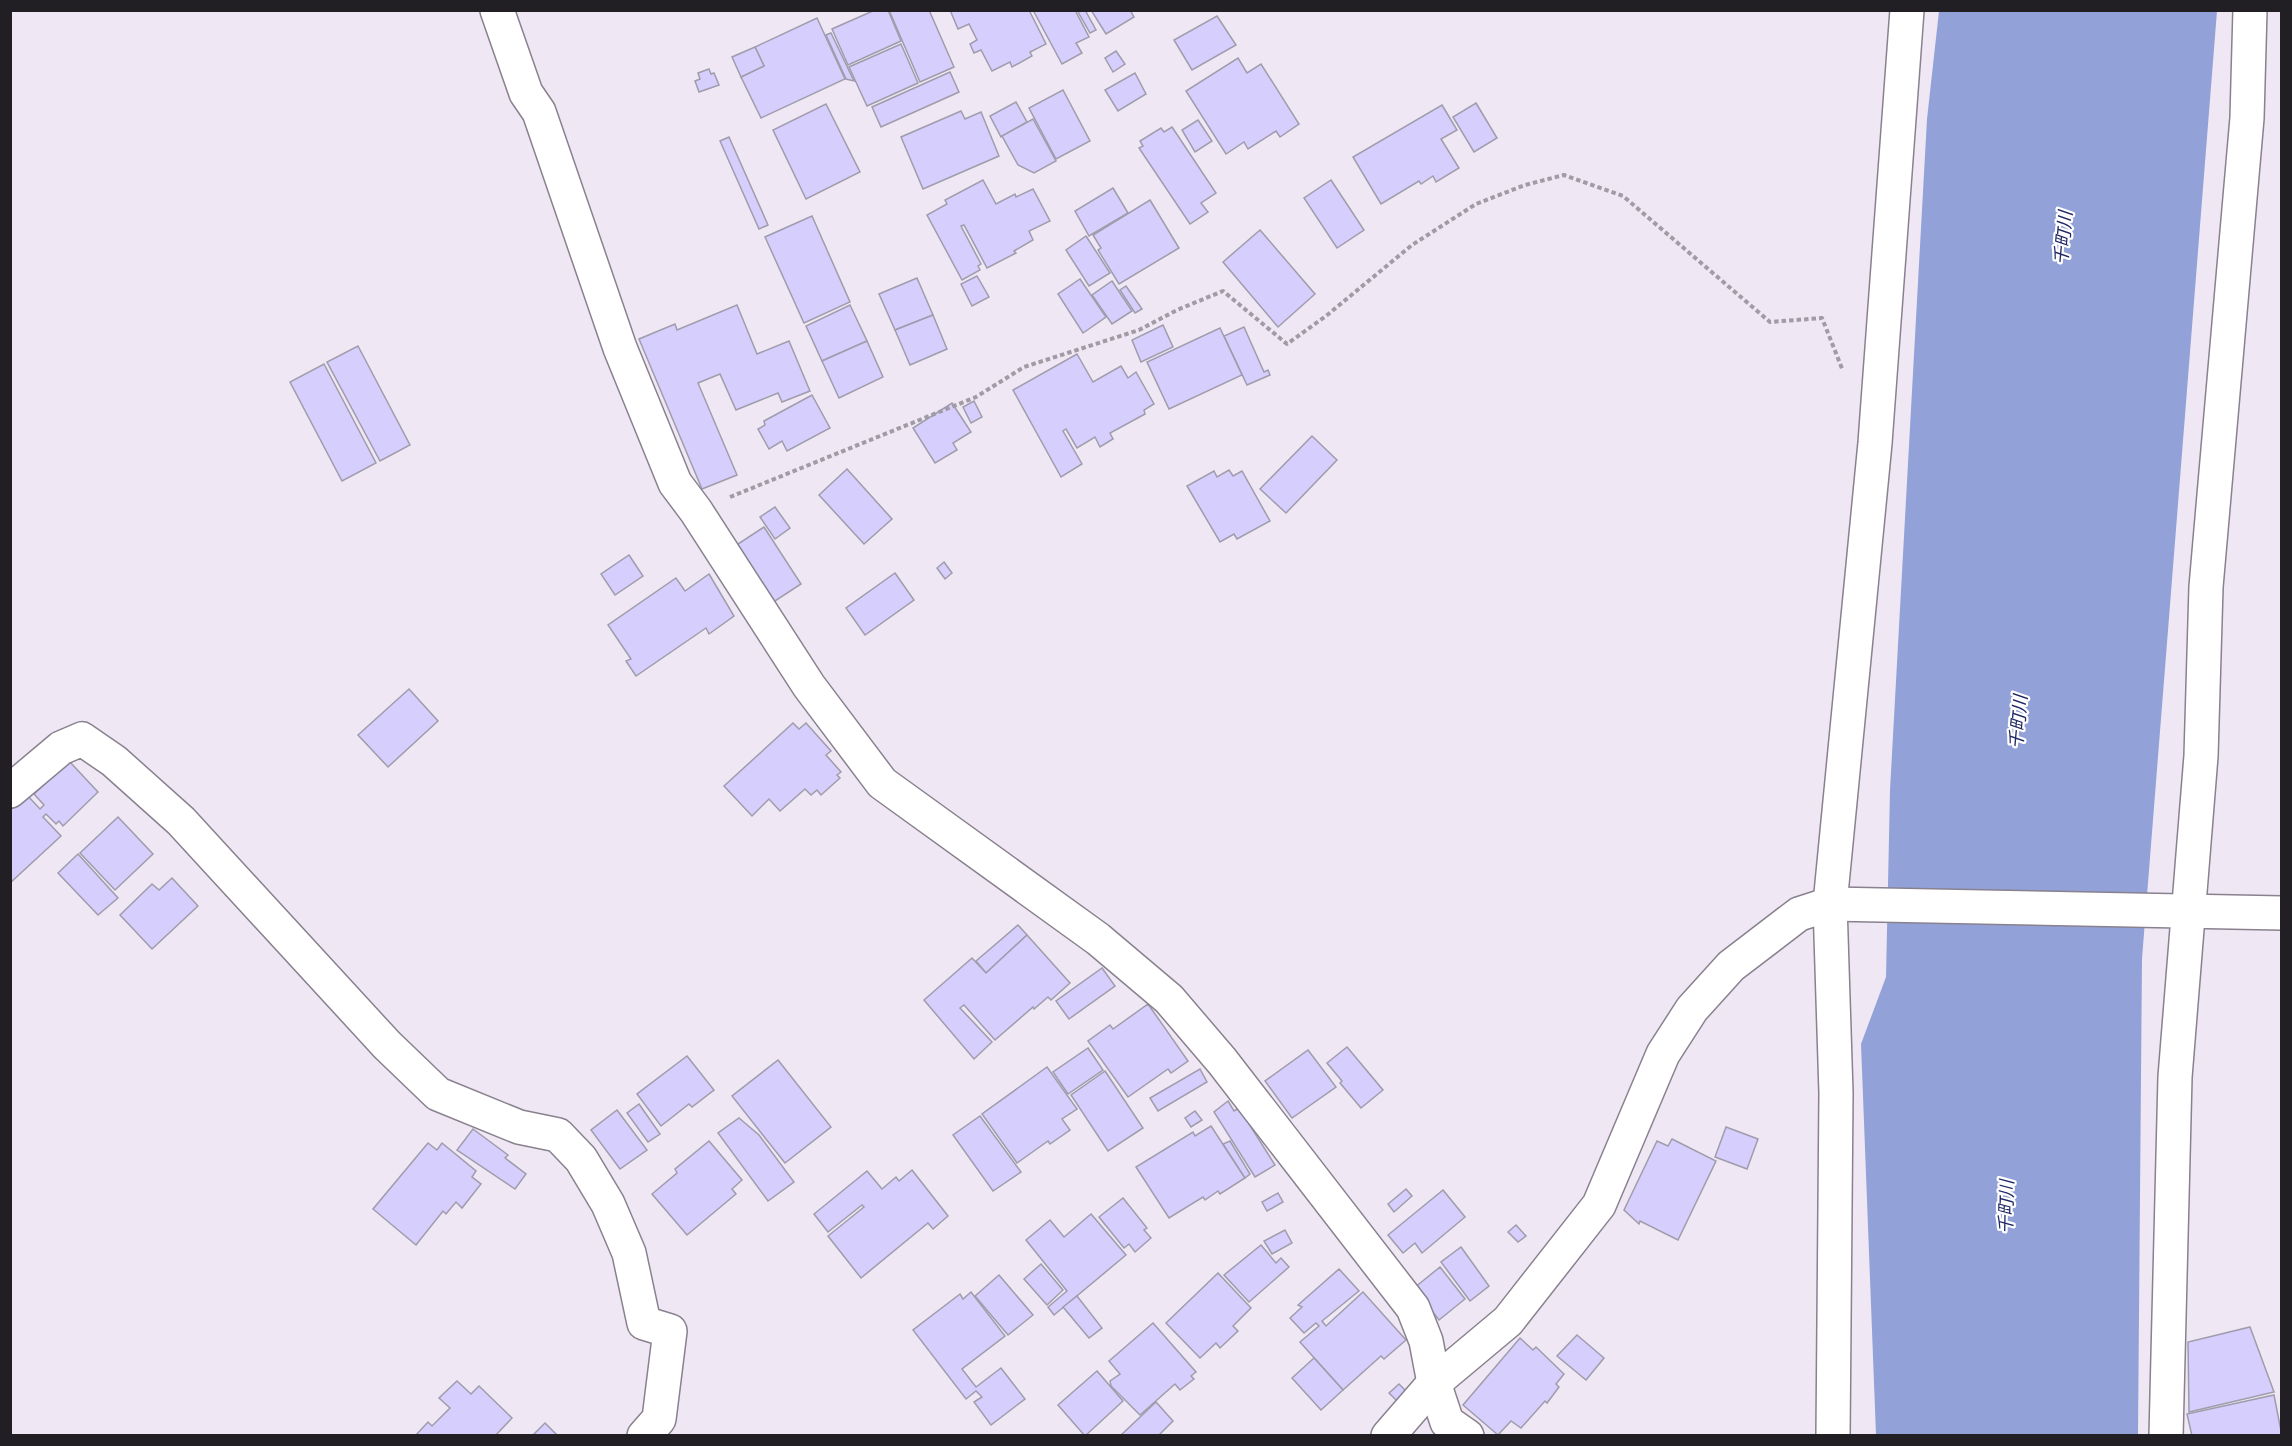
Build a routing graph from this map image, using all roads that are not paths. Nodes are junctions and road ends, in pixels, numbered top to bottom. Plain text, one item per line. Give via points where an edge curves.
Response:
1 (497, 10) edge
2 (1907, 10) edge
3 (2250, 10) edge
4 (10, 791) edge
5 (1830, 904) junction
6 (2187, 913) junction
7 (2282, 913) edge
8 (1434, 1383) junction
9 (644, 1436) edge
10 (1388, 1436) edge
11 (1467, 1436) edge
12 (1833, 1436) edge
13 (2166, 1436) edge

1 - 8 street via 526,93 539,112 620,348 675,483 809,686 882,783 1098,939 1169,999 1413,1308 1426,1341
2 - 5 street via 1875,443
3 - 6 street via 2247,118 2206,587 2201,756
4 - 9 street via 60,748 82,739 114,761 181,821 387,1045 438,1094 519,1127 558,1135 566,1143 581,1159 608,1204 629,1253 644,1323 670,1331 659,1419
5 - 6 street
5 - 8 street via 1799,914 1731,966 1692,1009 1663,1054 1599,1205 1508,1321
5 - 12 street via 1836,1093
6 - 7 street
6 - 13 street via 2175,1077
8 - 10 street
8 - 11 street via 1447,1422

